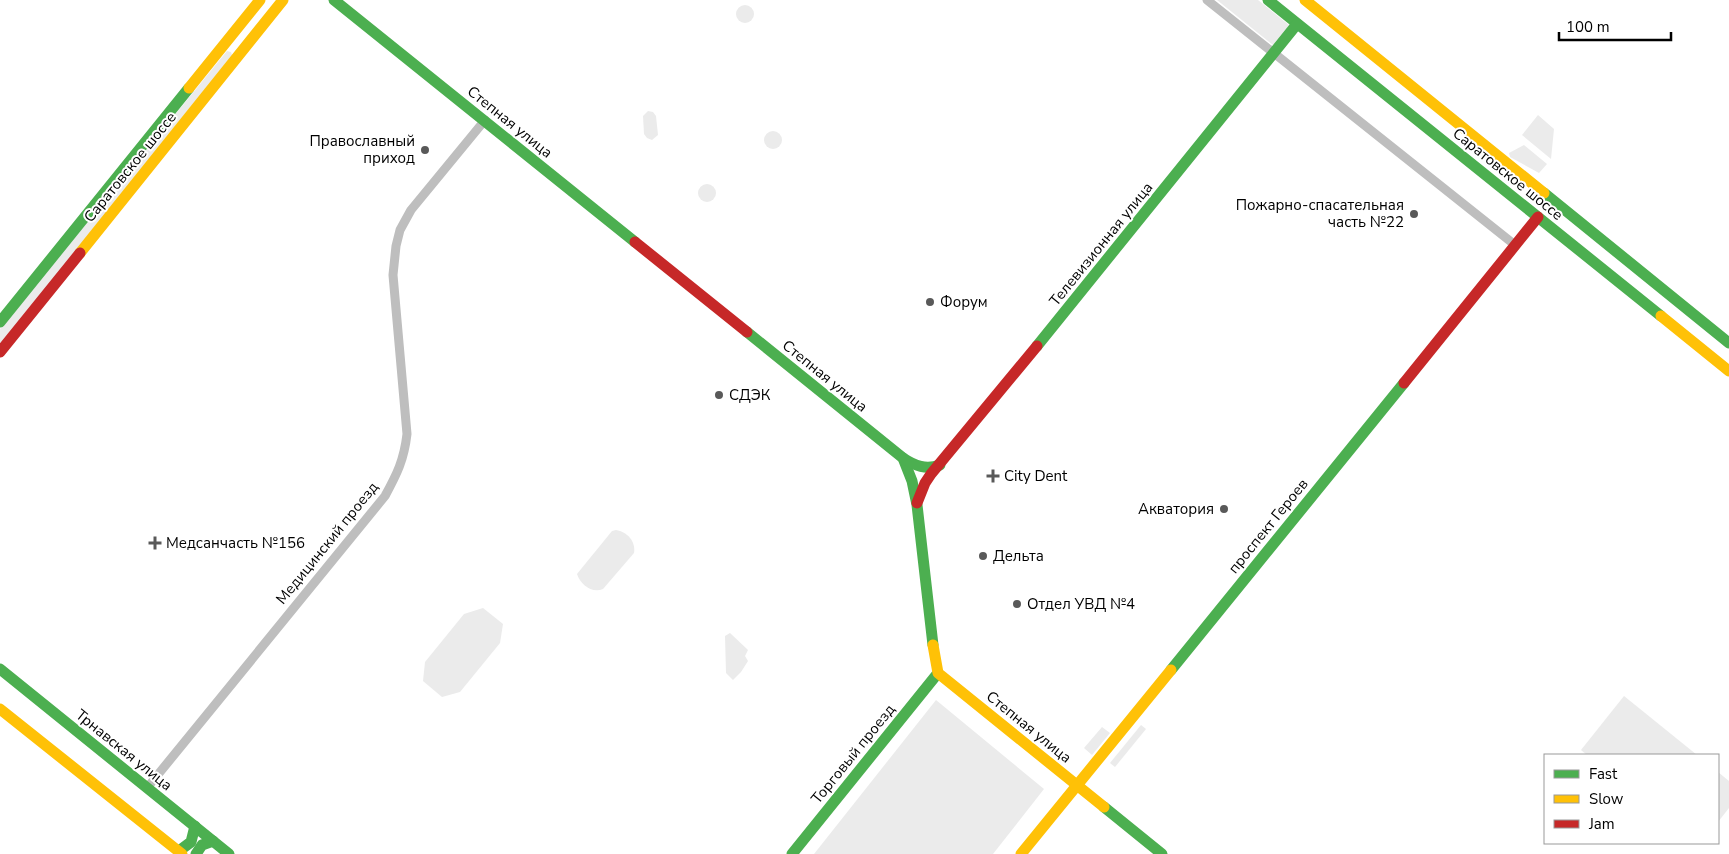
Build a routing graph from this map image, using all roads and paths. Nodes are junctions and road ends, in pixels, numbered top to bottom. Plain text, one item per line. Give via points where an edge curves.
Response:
1 (260, 0) edge
2 (283, 0) edge
3 (334, 0) edge
4 (1207, 0) edge
5 (1268, 0) edge
6 (1309, 3) edge
7 (1297, 24) junction
8 (226, 43) junction
9 (1273, 52) junction
10 (240, 53) junction
11 (485, 120) junction
12 (1470, 133) junction
13 (1456, 151) junction
14 (1538, 217) junction
15 (1515, 245) junction
16 (1624, 258) junction
17 (1610, 275) junction
18 (0, 322) edge
19 (1729, 343) edge
20 (0, 352) edge
21 (1729, 371) edge
22 (903, 458) junction
23 (940, 465) junction
24 (917, 503) junction
25 (0, 670) edge
26 (938, 673) junction
27 (0, 709) edge
28 (1076, 785) junction
29 (147, 788) junction
30 (195, 826) junction
31 (213, 841) junction
32 (180, 852) edge
33 (196, 854) edge
34 (229, 854) edge
35 (792, 854) edge
36 (1021, 854) edge
37 (1162, 854) edge

1 - 8 street, Саратовское шоссе
2 - 10 street, Саратовское шоссе
3 - 11 street, Степная улица
4 - 9 street
5 - 7 street, Саратовское шоссе
6 - 7 street, Телевизионная улица
6 - 12 street, Саратовское шоссе
7 - 9 street, Телевизионная улица
7 - 13 street, Саратовское шоссе
8 - 10 street
8 - 18 street, Саратовское шоссе
9 - 15 street
9 - 23 street, Телевизионная улица
10 - 20 street, Саратовское шоссе
11 - 22 street, Степная улица
11 - 29 street, Медицинский проезд via 411,210 396,246 393,275 407,434 399,471 385,496
12 - 13 street
12 - 16 street, Саратовское шоссе
13 - 14 street, Саратовское шоссе
14 - 15 street, проспект Героев
14 - 17 street, Саратовское шоссе
15 - 28 street, проспект Героев
16 - 17 street
16 - 19 street, Саратовское шоссе
17 - 21 street, Саратовское шоссе
22 - 23 street via 922,468
22 - 24 street, Степная улица
23 - 24 street, Телевизионная улица via 925,483
24 - 26 street, Степная улица via 930,631
25 - 29 street, Трнавская улица
26 - 28 street, Степная улица
26 - 35 street, Торговый проезд
27 - 32 street
28 - 36 street, проспект Героев
28 - 37 street, Степная улица
29 - 30 street, Трнавская улица
30 - 31 street, Трнавская улица
30 - 32 street via 191,842
31 - 33 street via 204,843
31 - 34 street, Трнавская улица

